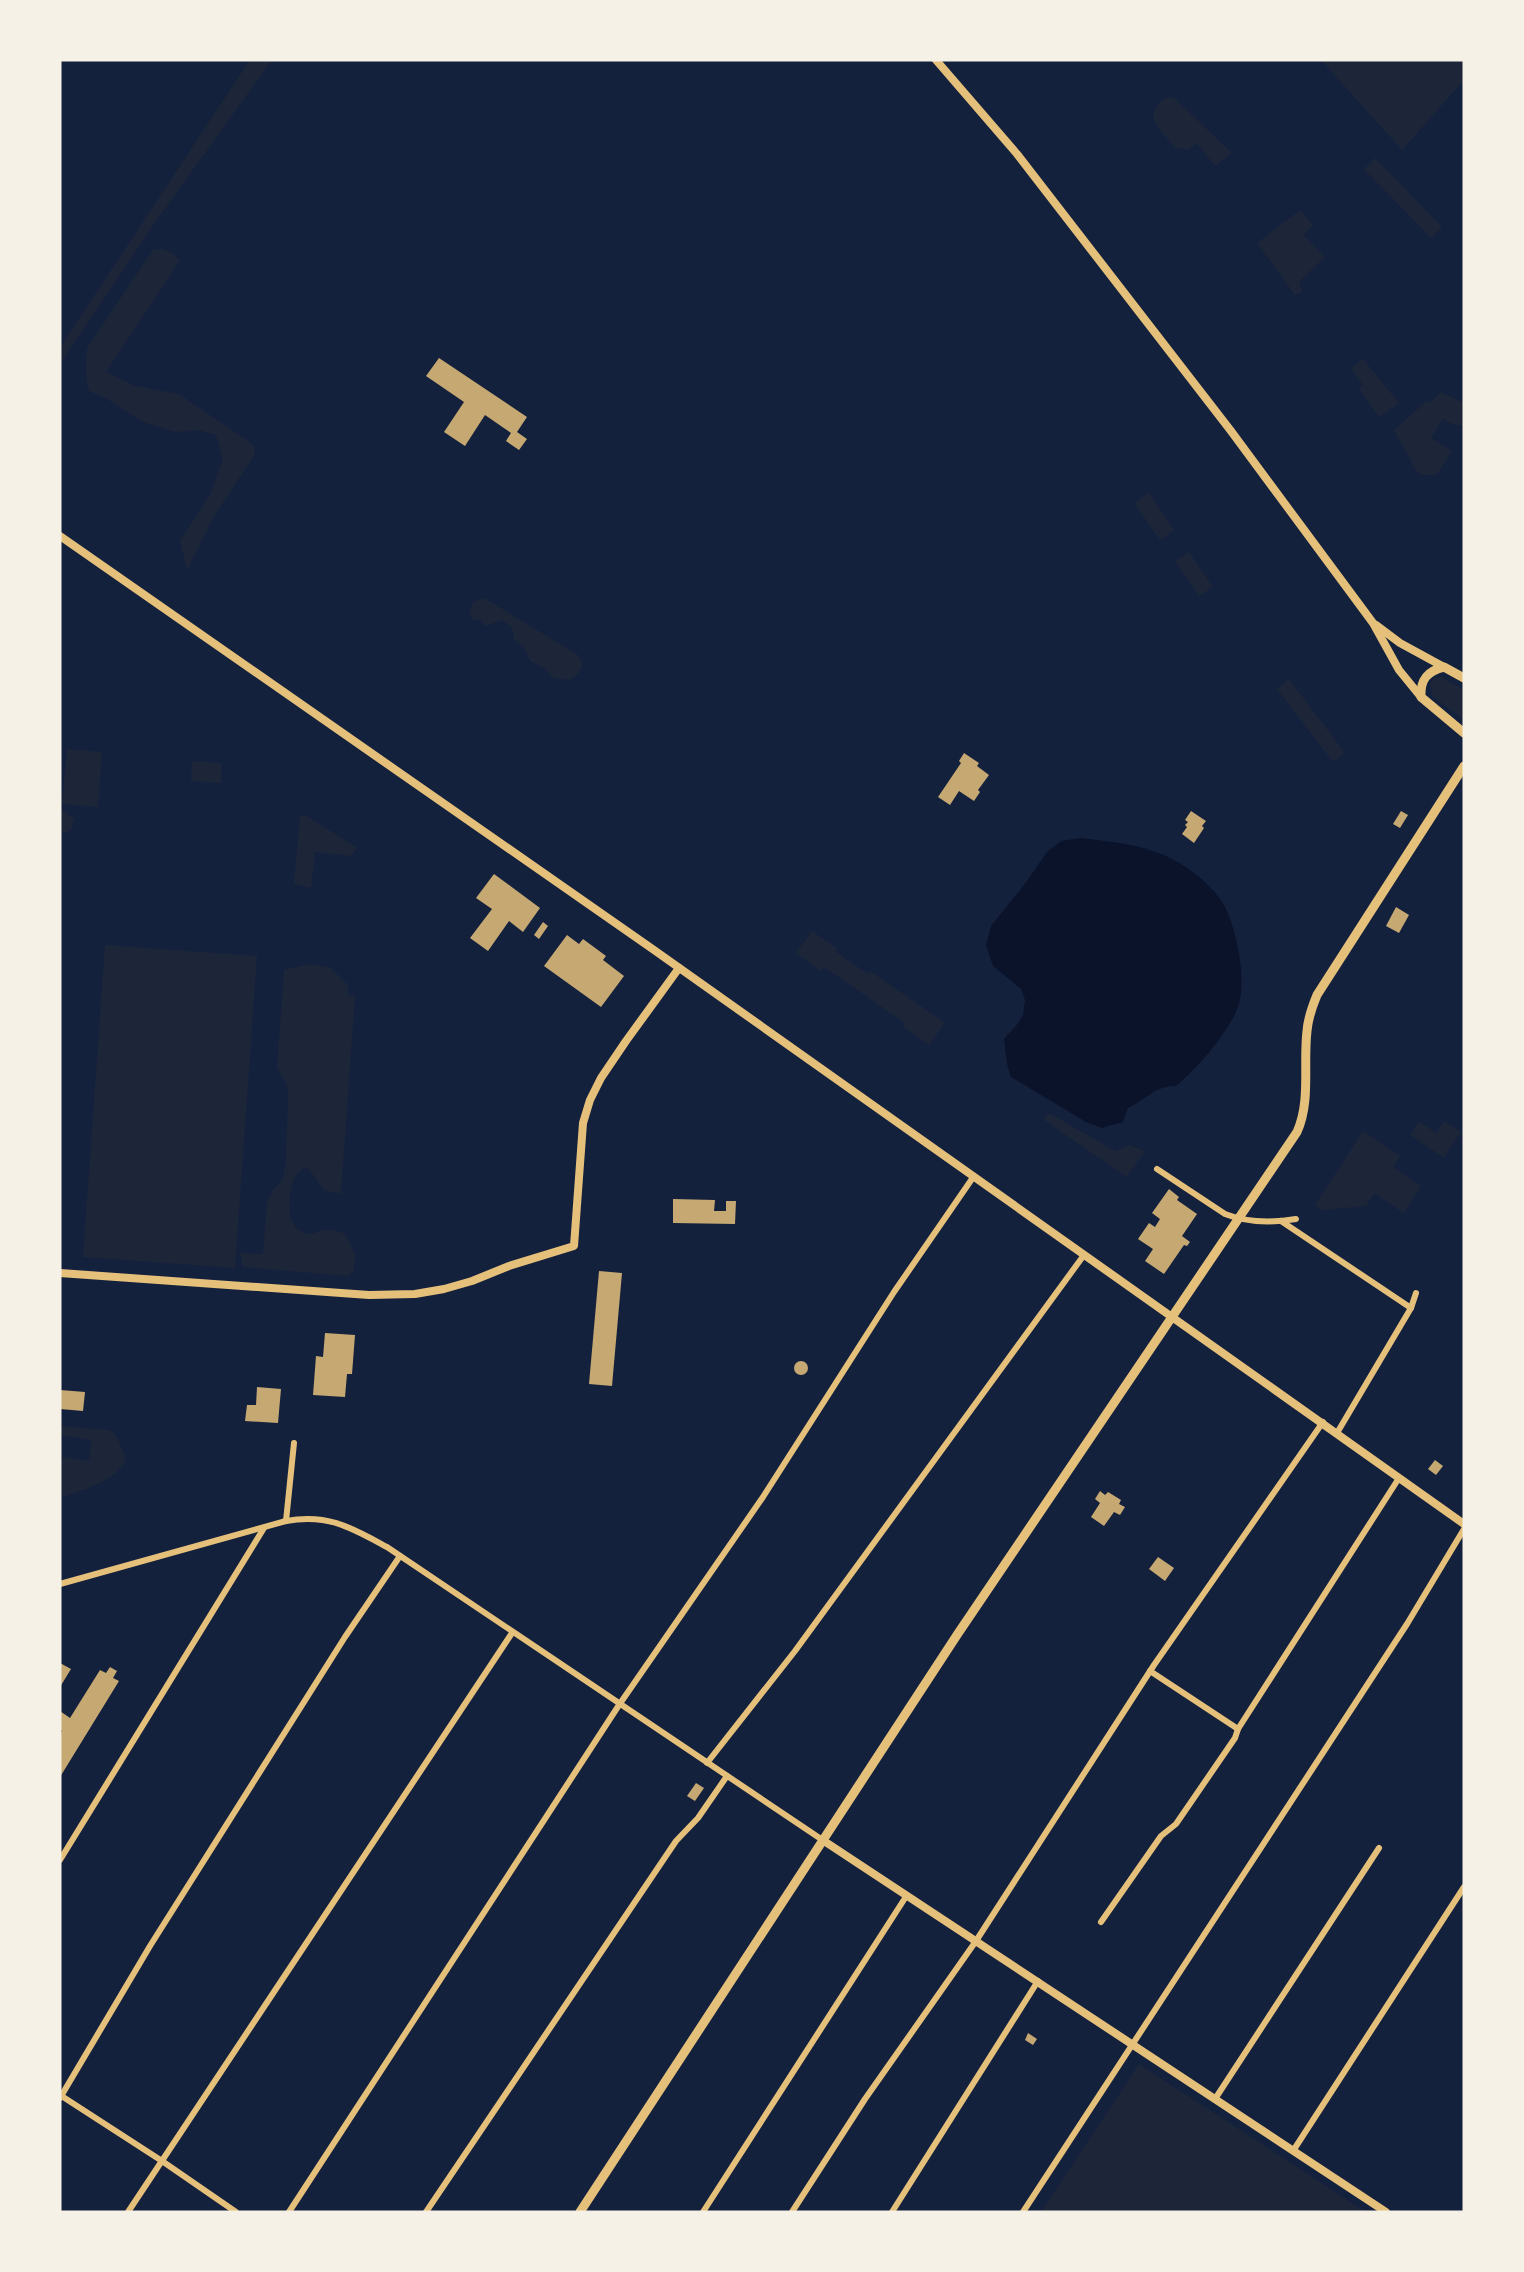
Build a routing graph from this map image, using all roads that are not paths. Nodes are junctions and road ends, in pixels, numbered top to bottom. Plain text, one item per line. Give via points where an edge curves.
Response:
1 (936, 60) edge
2 (60, 536) edge
3 (1373, 623) junction
4 (1444, 667) junction
5 (1464, 678) edge
6 (1421, 698) junction
7 (1464, 733) edge
8 (1464, 766) edge
9 (679, 968) junction
10 (1157, 1169) dead end
11 (974, 1176) junction
12 (1237, 1219) junction
13 (1296, 1219) dead end
14 (1281, 1221) junction
15 (1084, 1255) junction
16 (60, 1273) edge
17 (1416, 1293) dead end
18 (1411, 1308) junction
19 (1171, 1316) junction
20 (1323, 1422) junction
21 (1337, 1432) junction
22 (294, 1443) dead end
23 (1399, 1478) junction
24 (286, 1521) junction
25 (1464, 1524) edge
26 (264, 1527) junction
27 (1464, 1529) edge
28 (400, 1556) junction
29 (60, 1584) edge
30 (512, 1633) junction
31 (1150, 1671) junction
32 (619, 1705) junction
33 (1238, 1729) junction
34 (707, 1763) junction
35 (727, 1776) junction
36 (824, 1841) junction
37 (1379, 1848) dead end
38 (60, 1860) edge
39 (1464, 1887) edge
40 (907, 1895) junction
41 (1101, 1922) dead end
42 (976, 1941) junction
43 (1038, 1981) junction
44 (1133, 2044) junction
45 (60, 2097) edge
46 (1215, 2098) junction
47 (1293, 2151) junction
48 (162, 2161) junction
49 (128, 2212) edge
50 (236, 2212) edge
51 (289, 2212) edge
52 (426, 2212) edge
53 (580, 2212) edge
54 (703, 2212) edge
55 (792, 2212) edge
56 (892, 2212) edge
57 (1023, 2212) edge
58 (1386, 2212) edge

1 - 3 main road via 1107,268
2 - 9 main road
3 - 4 main road
3 - 6 main road
4 - 5 main road
4 - 6 main road via 1425,676
6 - 7 main road
8 - 12 main road via 1317,995 1306,1033 1303,1118
9 - 11 main road
9 - 16 street via 601,1078 590,1100 583,1123 574,1245 463,1284 415,1294 369,1295
10 - 12 street
11 - 15 main road
11 - 32 street via 894,1292 763,1497
12 - 14 street
12 - 19 main road
13 - 14 street
14 - 18 street
15 - 19 main road
15 - 34 street via 795,1651
17 - 18 street
18 - 21 street
19 - 20 main road
19 - 36 main road
20 - 21 main road
20 - 31 street
21 - 23 main road
22 - 24 street
23 - 25 main road
23 - 33 street
24 - 26 street
24 - 28 street via 311,1518 336,1522
26 - 29 street
26 - 38 street
27 - 44 street via 1407,1624
28 - 30 street
28 - 45 street via 150,1946
30 - 32 street
30 - 48 street
31 - 33 street
31 - 42 street
32 - 34 street
32 - 51 street
33 - 41 street via 1176,1824 1161,1836
34 - 35 street
35 - 36 street
35 - 52 street via 698,1818 676,1841
36 - 40 street
36 - 53 main road
37 - 46 street
39 - 47 street
40 - 42 street
40 - 54 street
42 - 43 street
42 - 55 street via 865,2099
43 - 44 street
43 - 56 street
44 - 46 street
44 - 57 street
45 - 48 street
46 - 47 street
47 - 58 street
48 - 49 street
48 - 50 street

